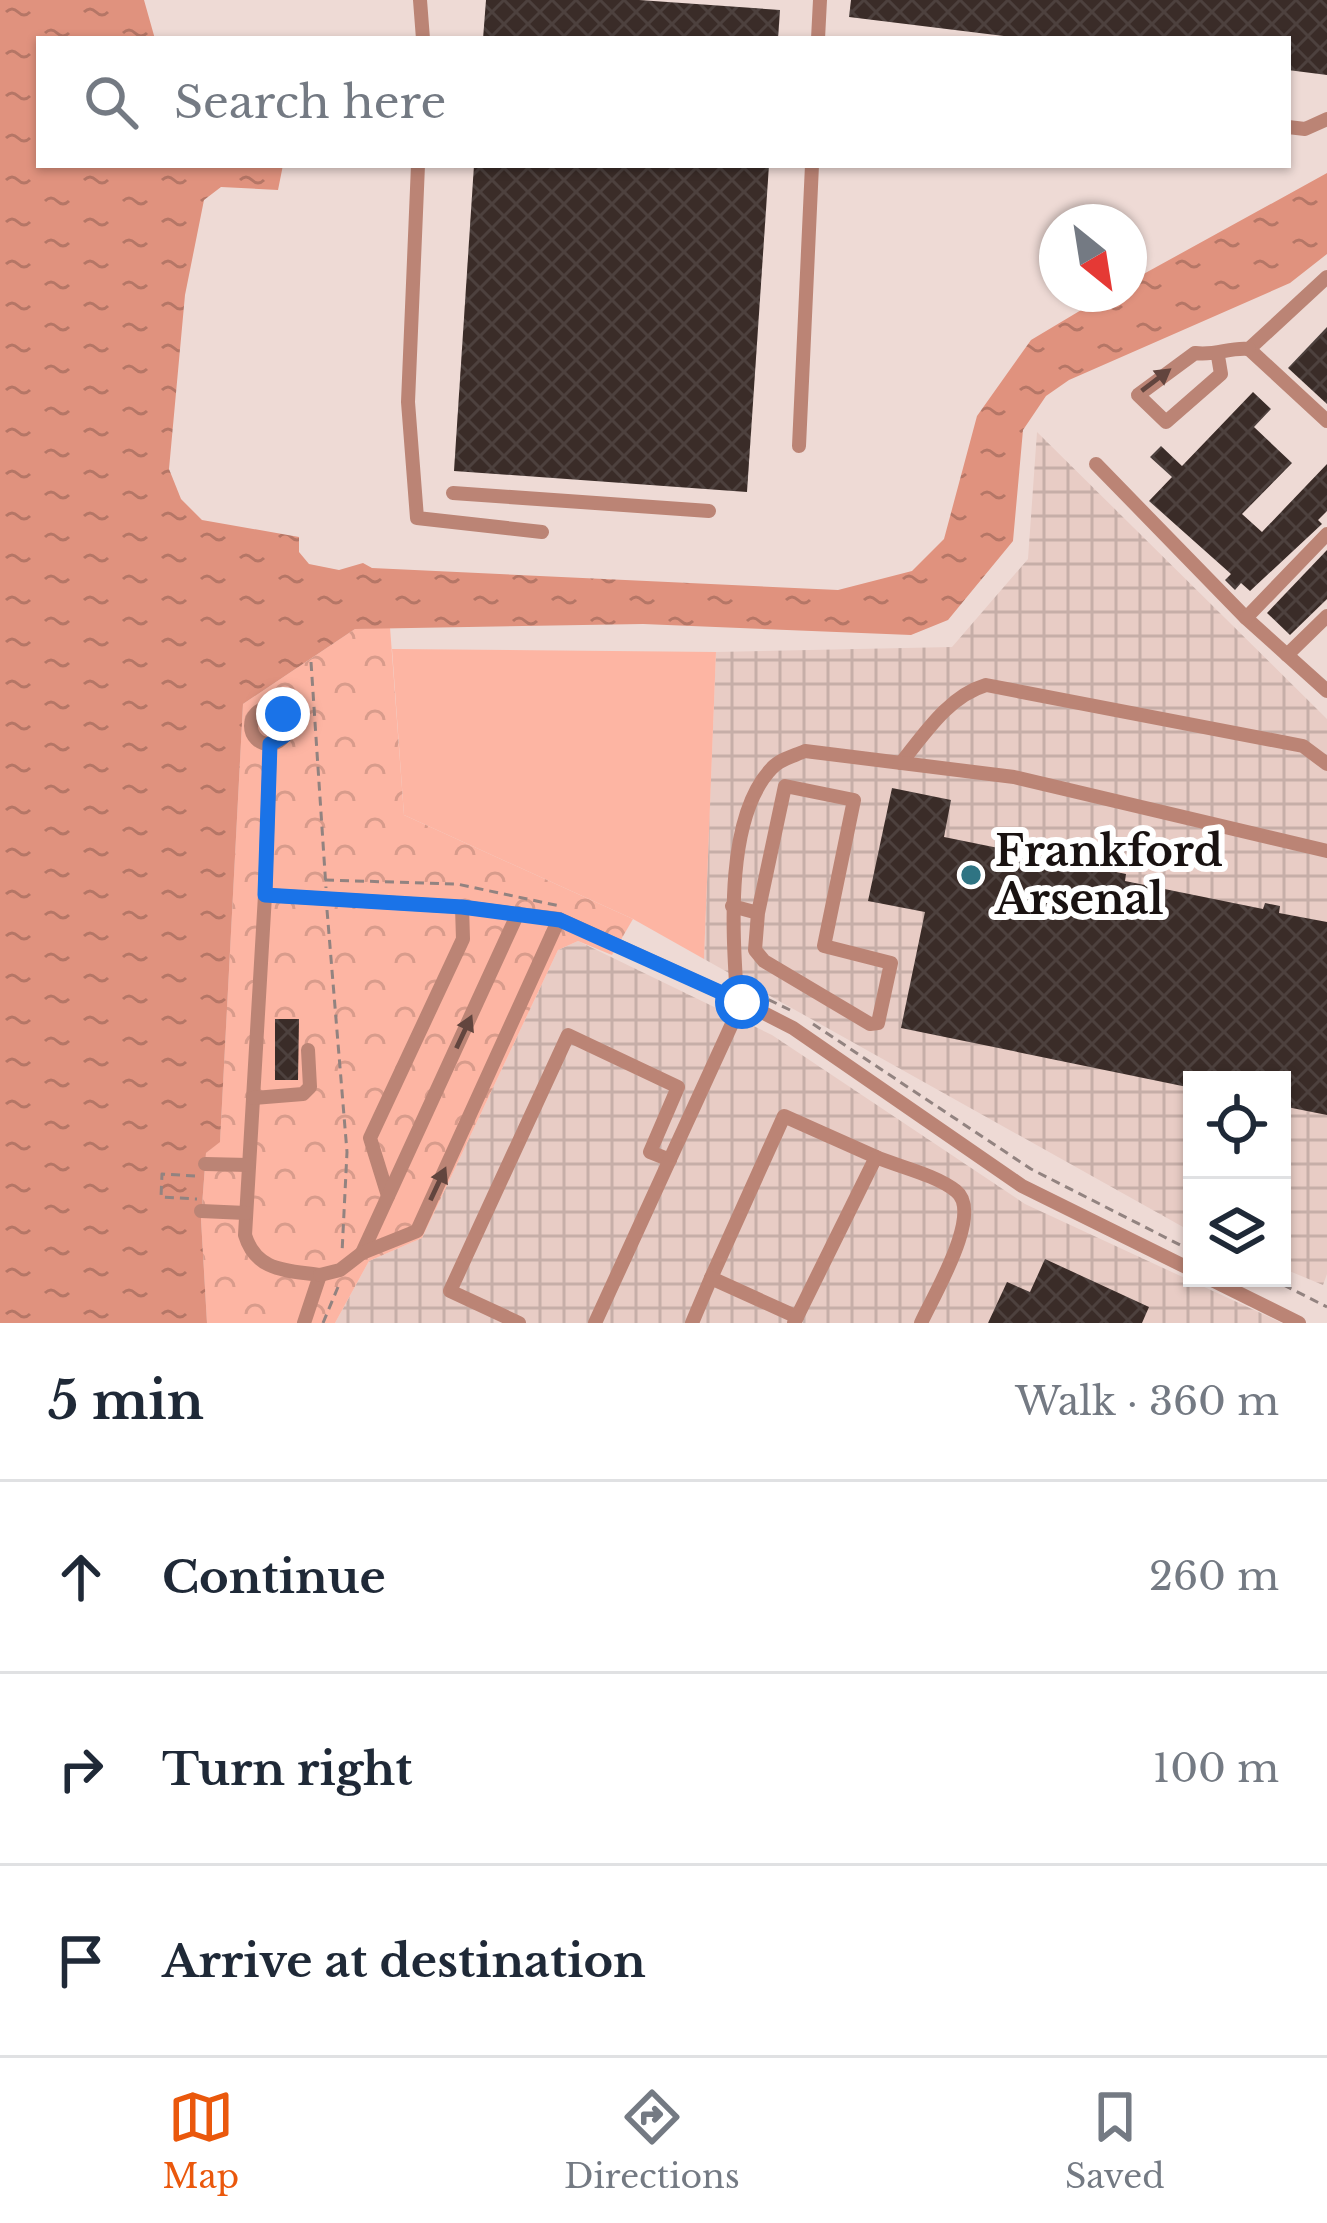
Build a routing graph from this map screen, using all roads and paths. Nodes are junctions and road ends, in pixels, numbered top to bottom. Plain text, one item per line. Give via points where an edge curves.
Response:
1 (420, 0) edge
2 (820, 0) edge
3 (423, 36) edge
4 (818, 36) edge
5 (1327, 119) edge
6 (1291, 128) edge
7 (418, 168) edge
8 (812, 168) edge
9 (1327, 277) edge
10 (1255, 353) junction
11 (1218, 356) junction
12 (1327, 422) edge
13 (799, 446) dead end
14 (1096, 464) dead end
15 (453, 494) dead end
16 (495, 496) junction
17 (709, 512) dead end
18 (496, 527) junction
19 (542, 532) dead end
20 (1326, 537) edge
21 (1327, 616) edge
22 (1246, 618) junction
23 (1287, 656) junction
24 (311, 662) dead end
25 (1327, 691) edge
26 (270, 744) dead end
27 (902, 763) junction
28 (1327, 764) edge
29 (1327, 851) edge
30 (326, 890) dead end
31 (265, 895) junction
32 (732, 906) junction
33 (462, 907) junction
34 (327, 908) dead end
35 (518, 913) junction
36 (758, 913) junction
37 (560, 920) junction
38 (758, 994) dead end
39 (740, 1001) junction
40 (796, 1014) dead end
41 (813, 1024) dead end
42 (308, 1050) dead end
43 (253, 1099) junction
44 (875, 1157) junction
45 (670, 1160) junction
46 (205, 1165) dead end
47 (248, 1165) junction
48 (187, 1175) dead end
49 (388, 1196) junction
50 (186, 1198) dead end
51 (201, 1211) dead end
52 (246, 1213) junction
53 (1183, 1245) edge
54 (362, 1252) junction
55 (342, 1259) dead end
56 (1183, 1266) edge
57 (320, 1275) junction
58 (711, 1278) junction
59 (338, 1283) dead end
60 (1226, 1287) edge
61 (1288, 1287) edge
62 (1327, 1307) edge
63 (796, 1320) edge
64 (304, 1323) edge
65 (323, 1323) edge
66 (519, 1323) edge
67 (595, 1323) edge
68 (692, 1323) edge
69 (921, 1323) edge
70 (1299, 1323) edge

1 - 3 street
2 - 4 street
5 - 6 street
7 - 18 street via 408,402 417,518
8 - 13 street
9 - 10 street
10 - 11 street via 1234,347
10 - 12 street
11 -> 11 street via 1221,374 1166,422 1138,394 1196,353
14 - 22 street
15 - 16 street
16 - 17 street
16 - 18 street
18 - 19 street
20 - 22 street
21 - 23 street
22 - 23 street
23 - 25 street
24 - 30 path
26 - 31 street
27 - 28 street via 946,710 986,685 1303,746
27 - 29 street via 1014,777
27 - 32 street via 805,751 774,764 749,809
31 - 33 street
31 - 43 street
32 - 36 street
32 - 39 street
33 - 35 street
33 - 49 street via 463,939 370,1138
34 - 55 path via 346,1152
35 - 37 street
49 -> 35 street
36 - 36 street via 755,950 764,961 878,1024 891,963 824,946 854,800 784,785
37 - 39 street
54 -> 37 street via 416,1231
38 - 40 path
39 - 45 street
39 - 56 street via 793,1028 1022,1186
41 - 53 path via 1031,1168
42 - 43 street via 310,1087 303,1094
43 - 47 street
44 - 58 street via 784,1117
44 - 63 street
44 - 69 street via 955,1190 965,1206 965,1226
45 - 66 street via 650,1152 678,1088 568,1035 450,1292
45 - 67 street
46 - 47 street
47 - 52 street
48 - 50 path via 162,1174 161,1197
49 - 54 street
51 - 52 street
52 - 57 street via 255,1258
54 - 57 street via 353,1264
57 - 64 street
58 - 63 street
58 - 68 street
59 - 65 path
60 - 70 street
61 - 62 path

